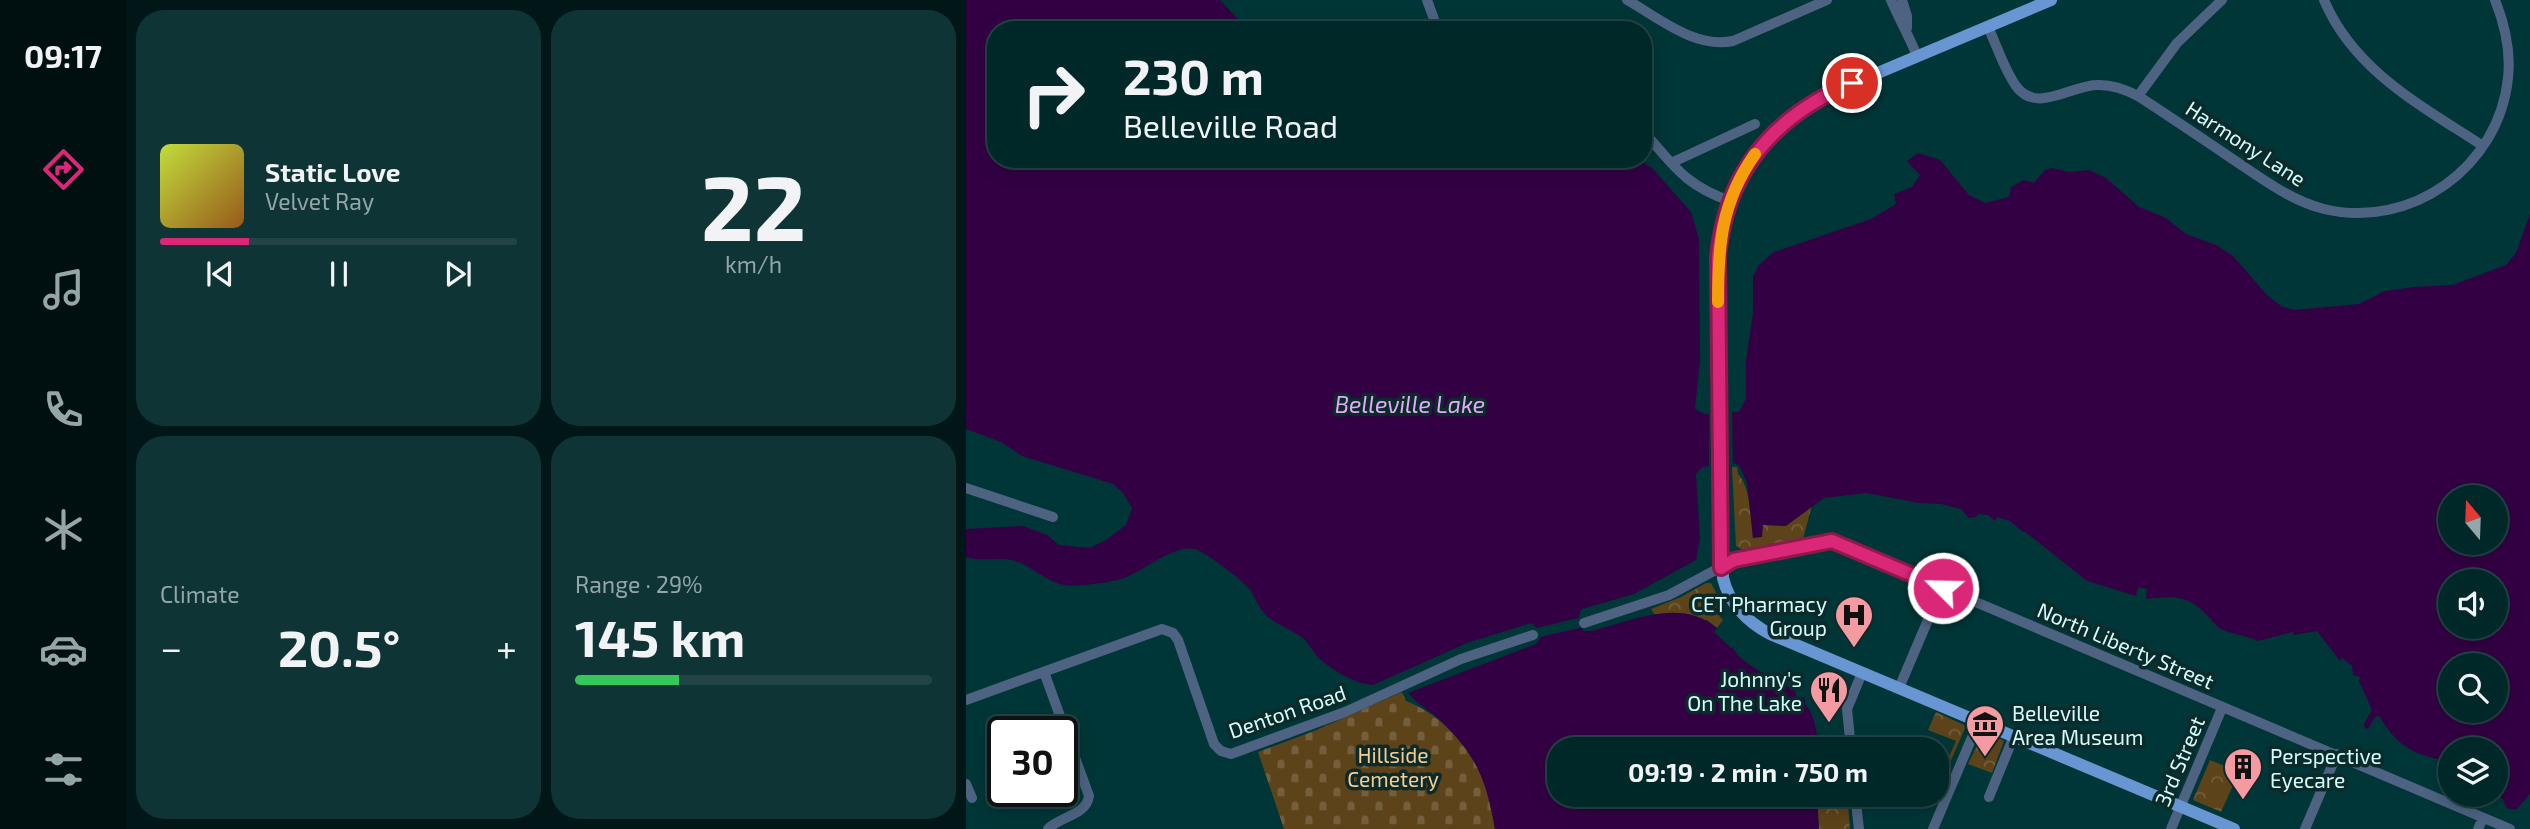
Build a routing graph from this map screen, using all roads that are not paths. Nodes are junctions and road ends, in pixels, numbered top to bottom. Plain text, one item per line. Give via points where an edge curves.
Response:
1 (1427, 0) edge
2 (1627, 0) edge
3 (1827, 0) edge
4 (1891, 0) edge
5 (1902, 0) edge
6 (2051, 0) edge
7 (2222, 0) edge
8 (2324, 0) edge
9 (2495, 0) edge
10 (1435, 21) edge
11 (1988, 27) junction
12 (1907, 29) junction
13 (1917, 56) junction
14 (2138, 96) junction
15 (1755, 124) dead end
16 (1652, 141) edge
17 (2483, 146) junction
18 (1671, 163) junction
19 (1730, 201) junction
20 (966, 488) edge
21 (1053, 517) dead end
22 (1721, 568) junction
23 (1941, 587) junction
24 (1584, 623) dead end
25 (1533, 635) dead end
26 (1044, 672) junction
27 (1862, 673) junction
28 (1899, 688) junction
29 (966, 700) edge
30 (2222, 708) junction
31 (1979, 721) junction
32 (2014, 736) junction
33 (1850, 737) edge
34 (2337, 754) junction
35 (966, 784) edge
36 (1989, 797) dead end
37 (972, 798) dead end
38 (2181, 806) junction
39 (1856, 807) edge
40 (2483, 818) junction
41 (1048, 829) edge
42 (1859, 829) edge
43 (1933, 829) edge
44 (2171, 829) edge
45 (2234, 829) edge
46 (2305, 829) edge
47 (2478, 829) edge
48 (2510, 829) edge

1 - 10 street
2 - 3 street via 1693,37 1720,44
4 - 12 street
5 - 12 street
6 - 11 main road
7 - 14 street via 2178,43
8 - 17 street via 2344,37 2373,71
9 - 17 street, Harmony Lane via 2505,31 2508,77 2501,111
11 - 13 main road
11 - 14 street, Harmony Lane via 2014,83 2028,96 2050,98 2099,85
12 - 13 street
13 - 19 main road via 1823,96 1792,116 1753,156
14 - 17 street, Harmony Lane via 2284,193 2339,212 2379,212 2419,201 2457,177
15 - 18 street
16 - 18 street
18 - 19 street via 1698,188
19 - 22 main road via 1718,257
20 - 21 street
22 - 23 street, North Liberty Street via 1734,560 1832,541
22 - 24 street via 1669,595
22 - 27 main road via 1731,599 1762,631
23 - 28 street
23 - 30 street, North Liberty Street
25 - 26 street, Denton Road via 1461,659 1345,712 1231,754 1214,744 1178,640 1169,631 1156,629
26 - 29 street, Denton Road
26 - 41 street via 1088,792 1082,810
27 - 28 main road
27 - 33 street via 1847,709
28 - 31 main road
30 - 34 street, North Liberty Street
30 - 38 street, 3rd Street
31 - 32 main road
31 - 43 street
32 - 36 street
32 - 38 main road
34 - 40 street, North Liberty Street
34 - 46 street
35 - 37 street
38 - 44 street, 3rd Street
38 - 45 main road
39 - 42 street
40 - 47 street
40 - 48 street, North Liberty Street

